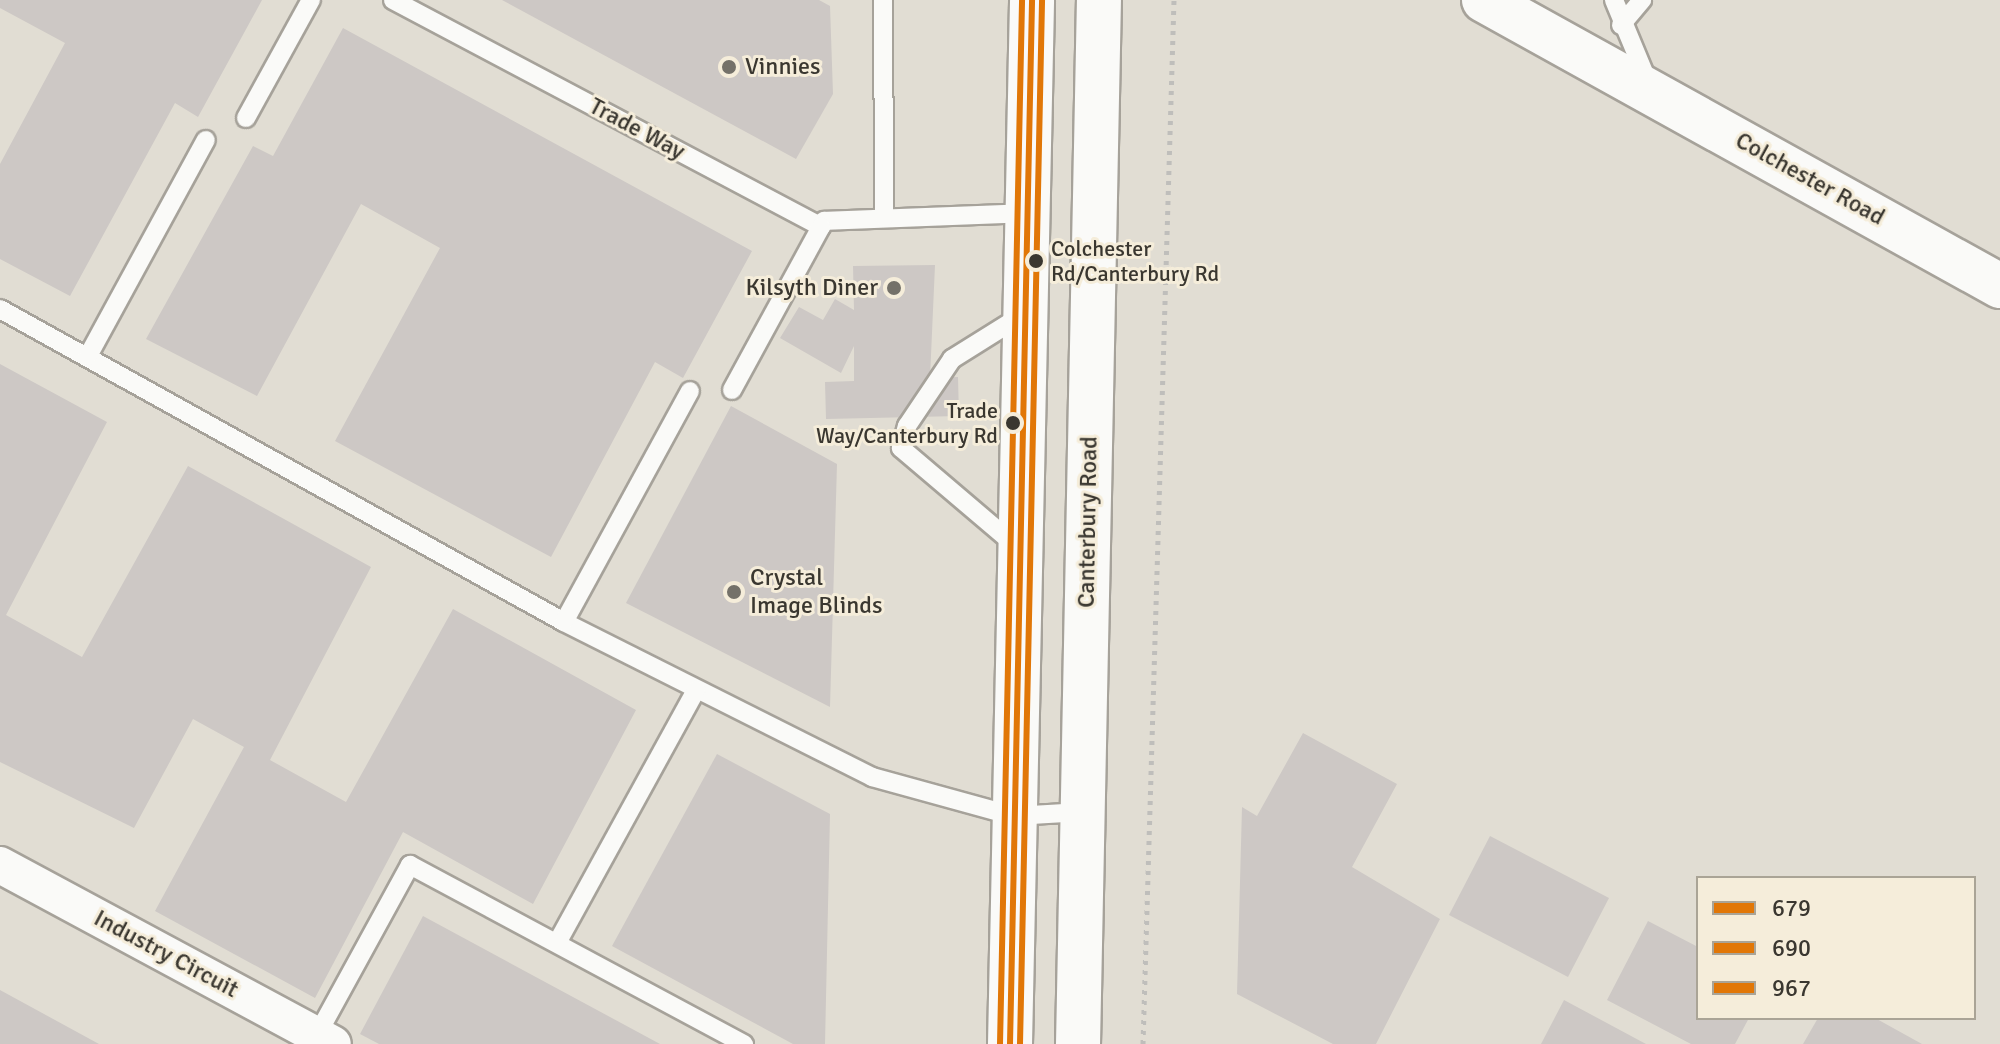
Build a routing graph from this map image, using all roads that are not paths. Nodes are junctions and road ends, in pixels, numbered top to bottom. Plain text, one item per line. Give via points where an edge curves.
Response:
1 (311, 0) edge
2 (393, 0) edge
3 (883, 0) edge
4 (1032, 0) edge
5 (1099, 0) edge
6 (1484, 0) edge
7 (1529, 0) edge
8 (1614, 0) edge
9 (1642, 0) edge
10 (1621, 25) junction
11 (1636, 81) junction
12 (246, 118) dead end
13 (206, 140) dead end
14 (1028, 213) junction
15 (884, 217) junction
16 (821, 227) junction
17 (1996, 273) edge
18 (0, 309) edge
19 (1026, 313) junction
20 (88, 356) junction
21 (732, 390) dead end
22 (690, 391) dead end
23 (1021, 549) junction
24 (564, 622) junction
25 (696, 690) junction
26 (1083, 812) junction
27 (1014, 816) junction
28 (0, 865) edge
29 (557, 943) junction
30 (325, 1040) edge
31 (744, 1044) edge
32 (1010, 1044) edge
33 (1078, 1044) edge

1 - 12 lane
2 - 16 lane, Trade Way
3 - 15 lane
4 - 14 main road
5 - 26 main road, Canterbury Road
6 - 11 main road, Colchester Road
7 - 11 main road, Colchester Road
8 - 10 lane
9 - 10 lane
10 - 11 lane
11 - 17 main road, Colchester Road
13 - 20 lane
14 - 15 lane
14 - 19 main road
15 - 16 lane via 824,221
16 - 21 lane
18 - 20 lane
19 - 23 main road
19 - 23 lane via 952,359 907,426 901,448
20 - 24 lane
22 - 24 lane
23 - 27 main road
24 - 25 lane
25 - 27 lane via 872,777
25 - 29 lane
26 - 27 lane
26 - 33 main road, Canterbury Road
27 - 32 main road
28 - 30 street, Industry Circuit
29 - 30 lane via 410,865
29 - 31 lane

